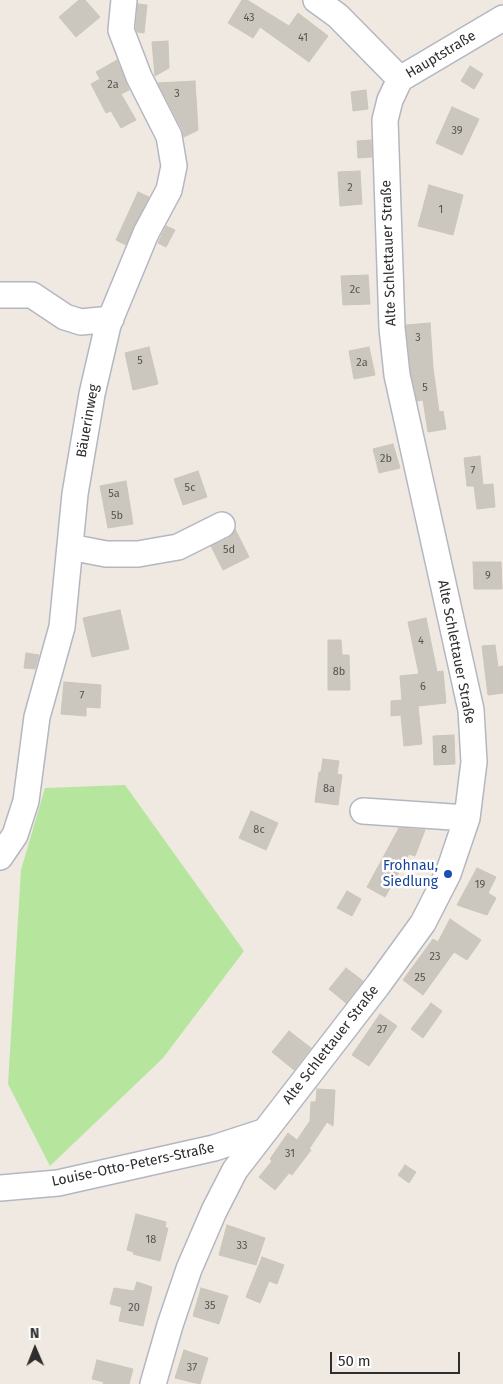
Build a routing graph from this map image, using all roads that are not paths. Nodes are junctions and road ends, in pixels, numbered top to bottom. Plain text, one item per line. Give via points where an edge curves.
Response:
1 (124, 0) edge
2 (316, 0) edge
3 (503, 18) edge
4 (400, 79) junction
5 (0, 295) edge
6 (111, 319) junction
7 (222, 525) dead end
8 (70, 546) junction
9 (363, 811) dead end
10 (467, 818) junction
11 (0, 857) edge
12 (263, 1132) junction
13 (214, 1148) junction
14 (234, 1170) junction
15 (0, 1188) edge
16 (153, 1384) edge

1 - 6 street, Bäuerinweg via 121,30 139,77 169,136 174,166 169,190 146,233
2 - 4 street, Hauptstraße via 338,16
3 - 4 street, Hauptstraße
4 - 10 street, Alte Schlettauer Straße via 384,120 392,328 398,375 471,710 474,762
5 - 6 street via 32,295 65,317 81,322
6 - 8 street, Bäuerinweg via 92,394 75,494
7 - 8 street via 178,547 138,554 106,554
8 - 11 street, Bäuerinweg via 62,627 36,717 26,800 15,835
9 - 10 street
10 - 12 street, Alte Schlettauer Straße via 448,874 423,923
12 - 13 street, Louise-Otto-Peters-Straße
12 - 14 street, Alte Schlettauer Straße
13 - 14 street
13 - 15 street, Louise-Otto-Peters-Straße via 58,1183
14 - 16 street, Alte Schlettauer Straße via 189,1269

